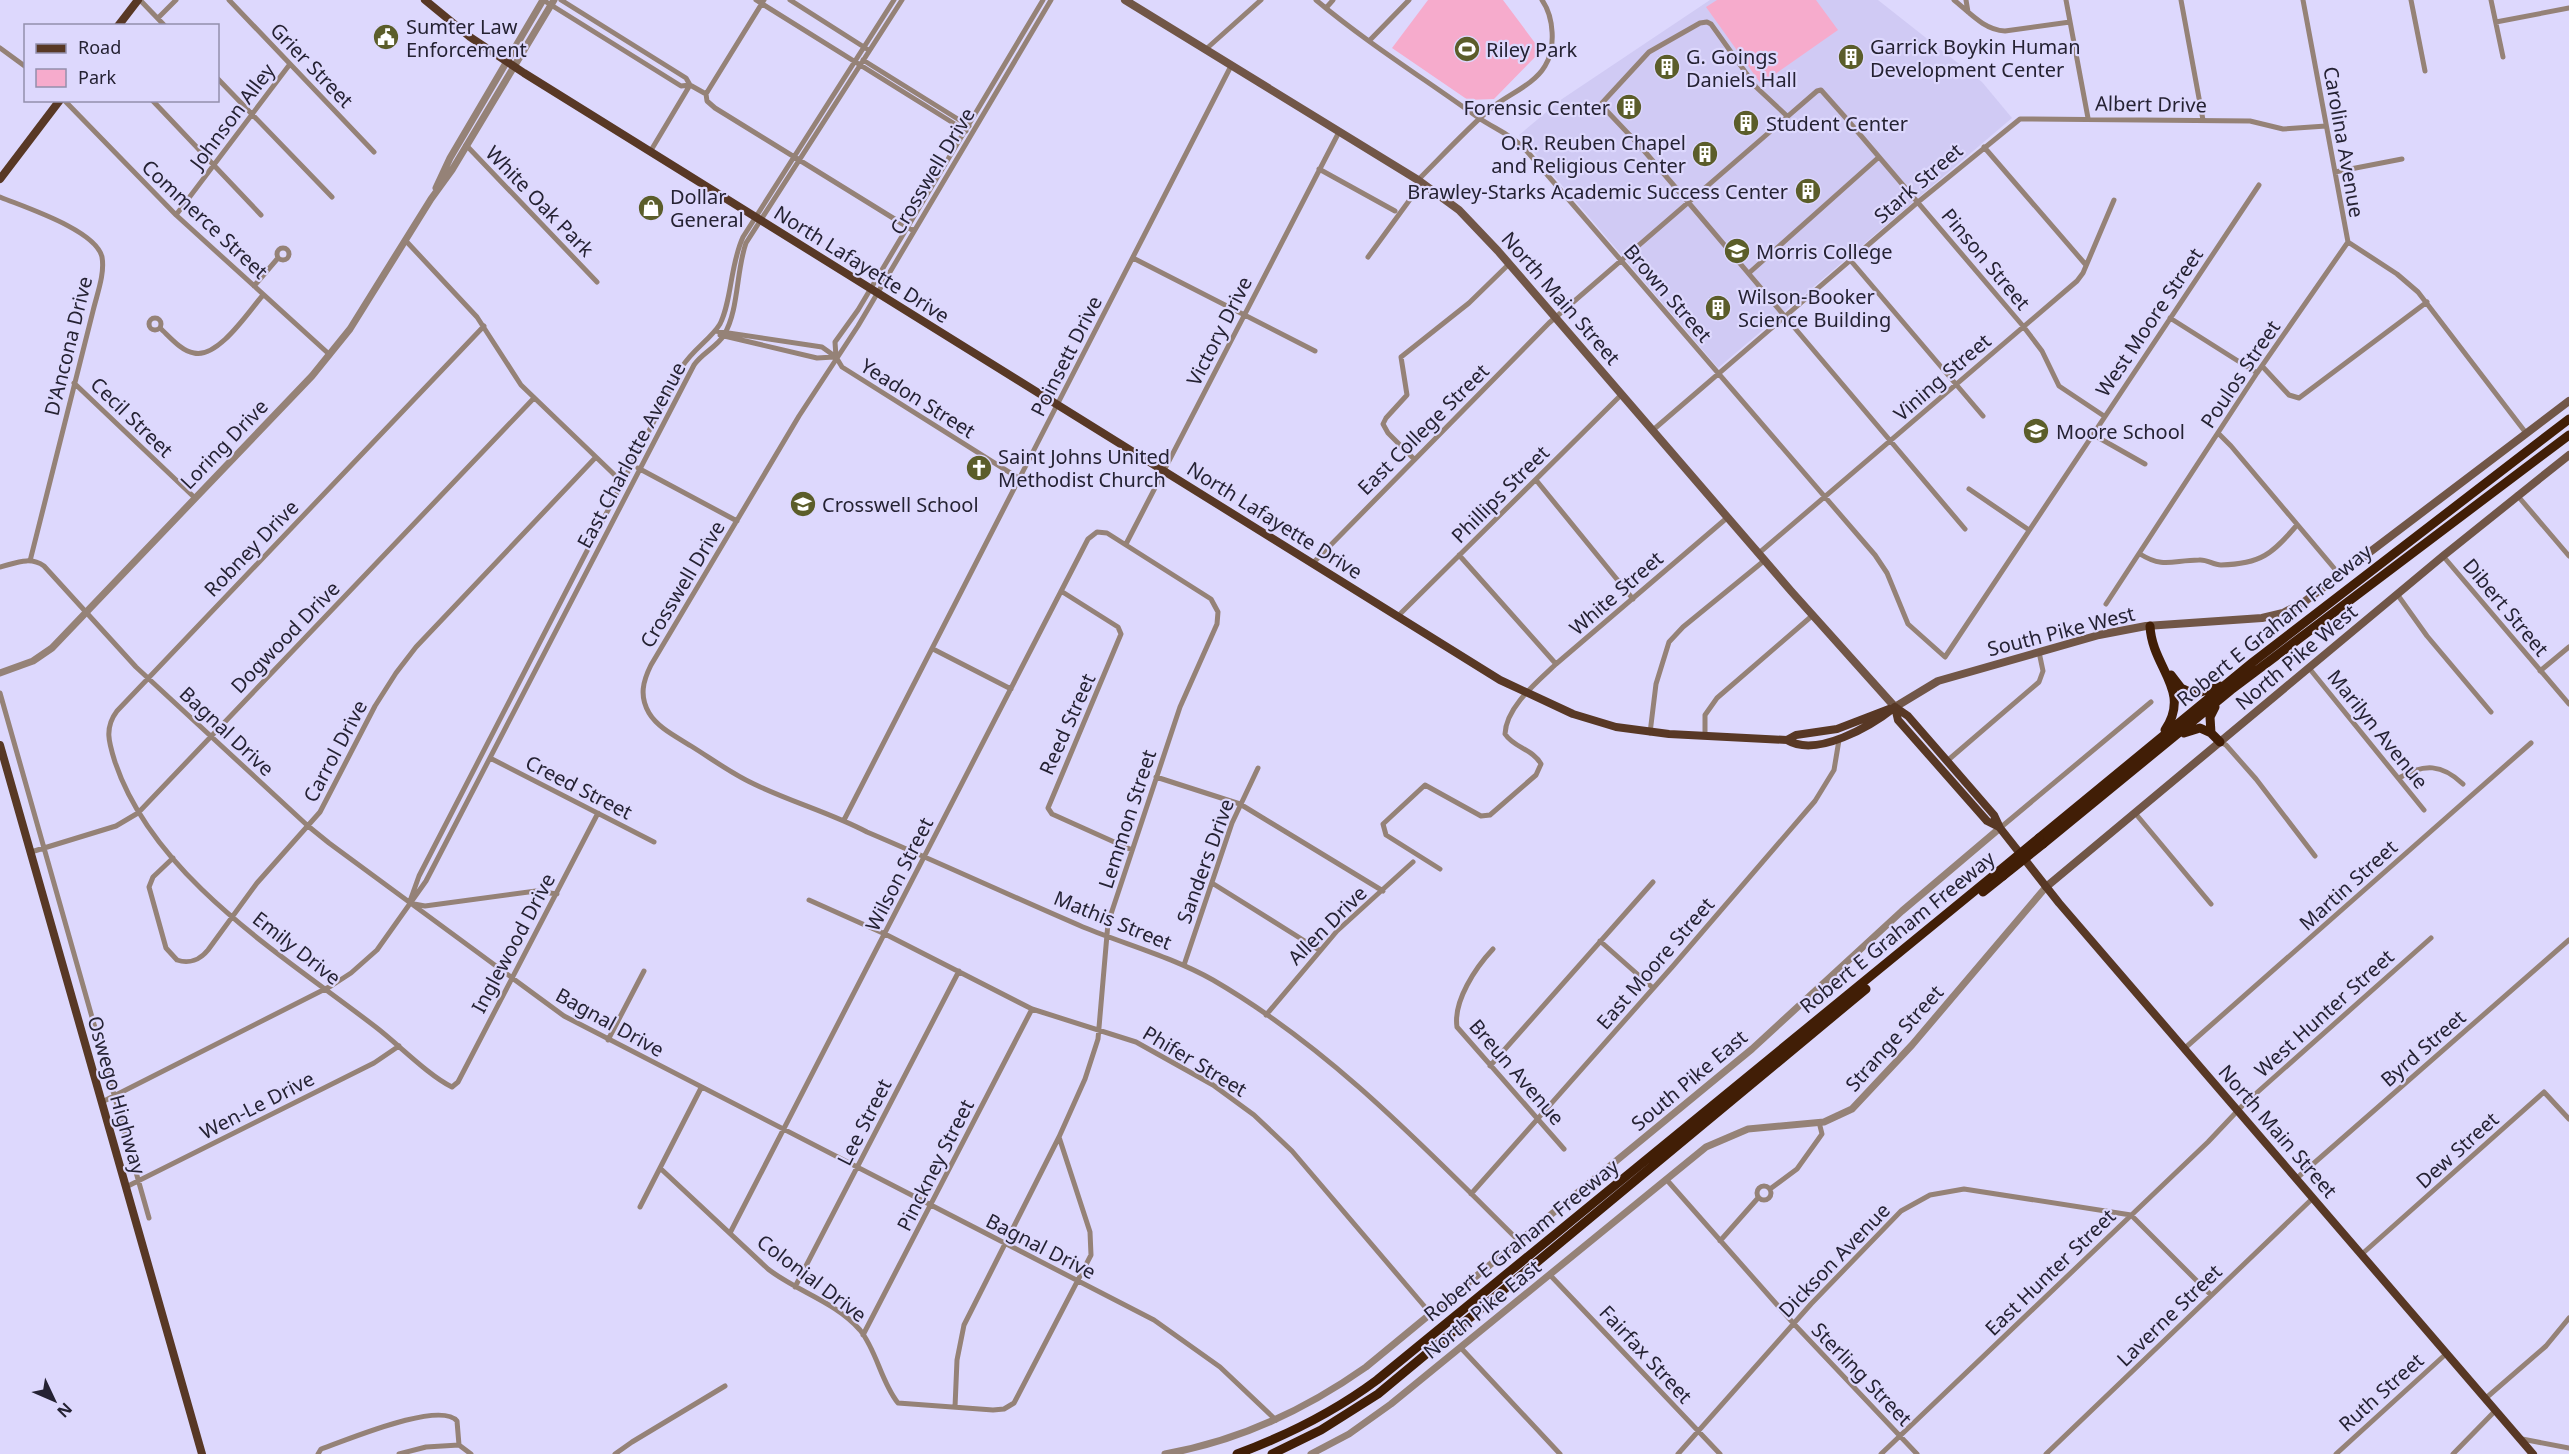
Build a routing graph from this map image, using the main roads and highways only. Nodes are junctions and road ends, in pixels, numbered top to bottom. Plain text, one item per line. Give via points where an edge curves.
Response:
1 (139, 0) edge
2 (425, 0) edge
3 (1125, 0) edge
4 (120, 24) edge
5 (60, 102) edge
6 (0, 179) edge
7 (2569, 401) edge
8 (2569, 419) edge
9 (2569, 435) edge
10 (2569, 455) edge
11 (2151, 626) junction
12 (2158, 656) junction
13 (2229, 686) junction
14 (1895, 707) junction
15 (2211, 733) junction
16 (1791, 742) junction
17 (2220, 742) junction
18 (0, 745) edge
19 (2157, 745) junction
20 (2000, 828) junction
21 (2046, 887) junction
22 (1892, 963) junction
23 (202, 1454) edge
24 (1237, 1454) edge
25 (1272, 1454) edge
26 (2534, 1454) edge

1 - 4 main road
2 - 16 main road, North Lafayette Drive via 510,64 1527,694 1590,720 1650,733
3 - 14 main road, North Main Street via 1459,210
5 - 6 main road
7 - 11 main road, South Pike West via 2304,602 2262,618
8 - 13 highway, Robert E Graham Freeway via 2349,587
9 - 13 highway, Robert E Graham Freeway
10 - 17 main road, North Pike West
11 - 12 highway
11 - 14 main road, South Pike West via 2099,634 1938,681
12 - 13 highway via 2181,688 2194,694
12 - 19 highway via 2176,704
13 - 15 highway via 2211,713
13 - 19 highway, Robert E Graham Freeway
14 - 16 main road via 1836,729 1796,735
14 - 16 main road, North Lafayette Drive via 1875,723 1839,740
14 - 20 main road via 1908,716 1994,815
14 - 20 main road via 1898,720 1987,821
15 - 17 highway
15 - 19 highway via 2195,728
17 - 21 main road, North Pike West
18 - 23 main road, Oswego Highway
19 - 22 highway, Robert E Graham Freeway, bridge
20 - 21 main road, North Main Street
21 - 26 main road, North Main Street
22 - 24 highway, Robert E Graham Freeway via 1377,1380 1318,1419
22 - 25 highway, Robert E Graham Freeway via 1386,1388 1339,1420

